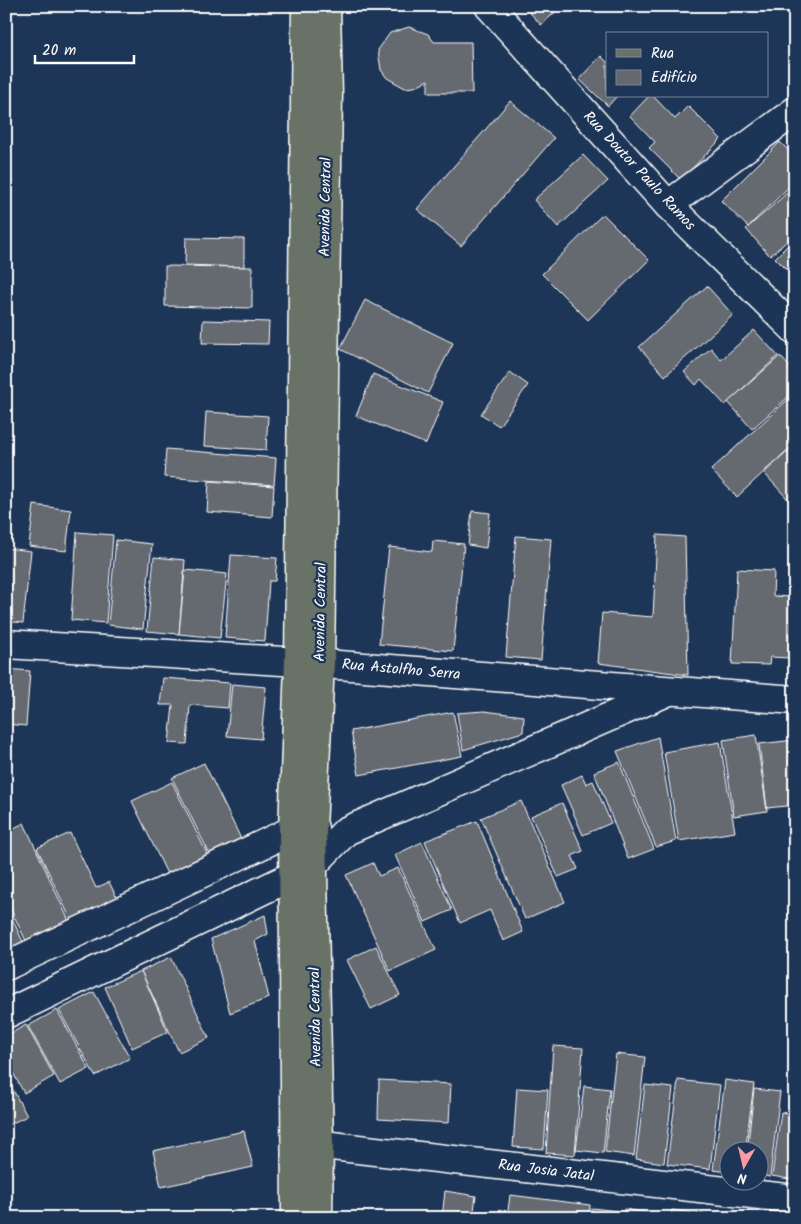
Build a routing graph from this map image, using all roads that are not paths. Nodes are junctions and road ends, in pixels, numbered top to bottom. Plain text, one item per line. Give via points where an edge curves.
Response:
1 (306, 6) edge
2 (326, 6) edge
3 (490, 6) edge
4 (795, 111) edge
5 (668, 205) junction
6 (795, 330) edge
7 (6, 644) edge
8 (310, 663) junction
9 (668, 692) junction
10 (795, 700) edge
11 (303, 829) junction
12 (346, 830) junction
13 (304, 870) junction
14 (6, 966) edge
15 (6, 1014) edge
16 (308, 1143) junction
17 (795, 1200) edge
18 (296, 1218) edge
19 (318, 1218) edge

1 - 8 main road, Avenida Central
2 - 8 main road, Avenida Central via 328,95
3 - 5 street, Rua Doutor Paulo Ramos
4 - 5 street
5 - 6 street, Rua Doutor Paulo Ramos
7 - 8 street, Rua Astolfho Serra
8 - 9 street, Rua Astolfho Serra
8 - 11 main road, Avenida Central
9 - 10 street, Rua Astolfho Serra
9 - 12 street
11 - 12 street
11 - 13 main road, Avenida Central
11 - 14 street
12 - 13 street
13 - 15 street
13 - 16 main road, Avenida Central
16 - 17 street, Rua Josia Jatal
16 - 18 main road, Avenida Central
16 - 19 main road, Avenida Central

